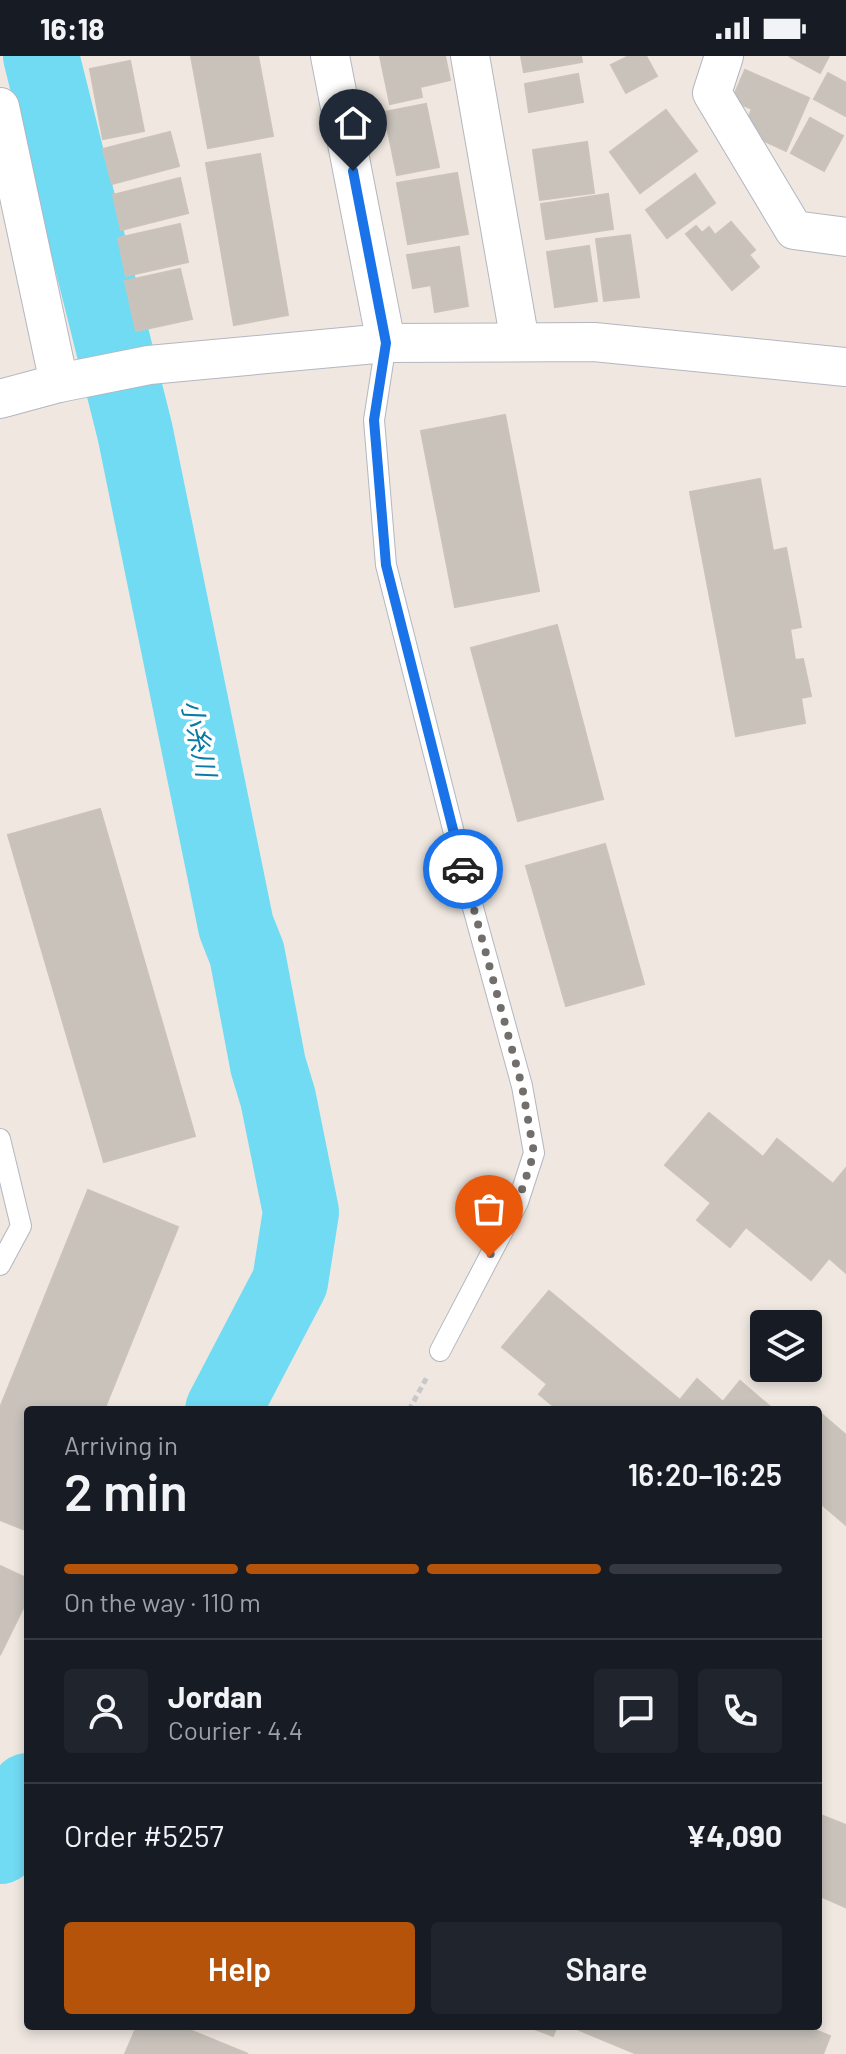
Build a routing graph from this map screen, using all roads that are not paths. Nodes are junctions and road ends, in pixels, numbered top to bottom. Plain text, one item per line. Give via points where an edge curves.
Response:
1 (330, 56) edge
2 (470, 56) edge
3 (724, 56) edge
4 (0, 107) edge
5 (846, 237) edge
6 (520, 342) junction
7 (386, 343) junction
8 (846, 367) edge
9 (59, 383) junction
10 (0, 399) edge
11 (0, 1139) edge
12 (0, 1265) edge
13 (440, 1351) dead end

1 - 7 street
2 - 6 street
3 - 5 street via 712,93 794,230
4 - 9 street
6 - 7 street
6 - 8 street via 594,342
7 - 9 street via 149,365
7 - 13 lane via 374,420 386,565 522,1086 534,1153 518,1202
9 - 10 street
11 - 12 lane via 21,1226

